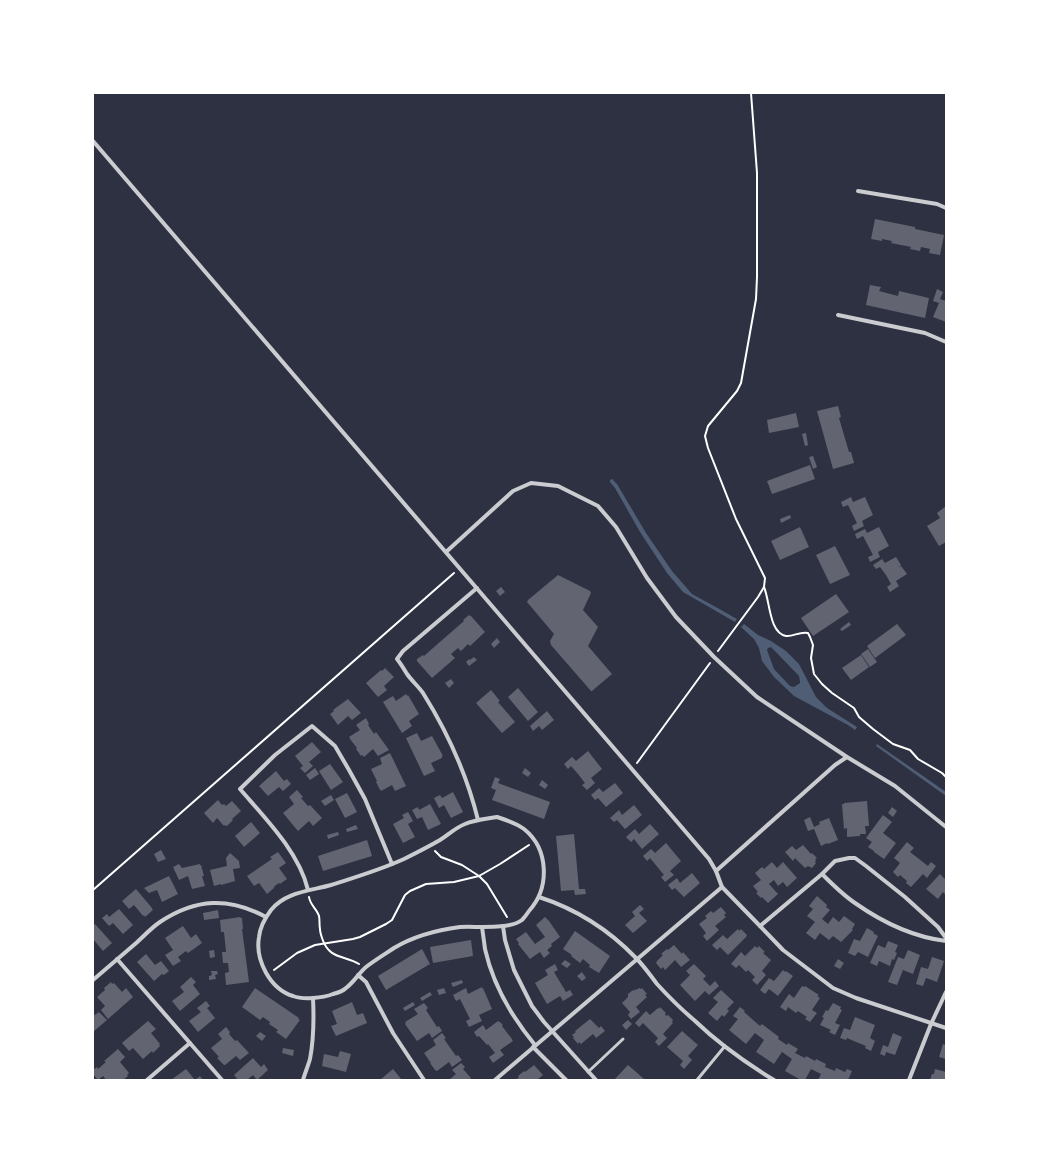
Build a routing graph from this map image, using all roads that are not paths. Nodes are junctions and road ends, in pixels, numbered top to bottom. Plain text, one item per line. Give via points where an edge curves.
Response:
1 (93, 141) edge
2 (858, 191) dead end
3 (946, 208) edge
4 (838, 315) dead end
5 (946, 342) edge
6 (446, 552) junction
7 (477, 588) junction
8 (847, 757) junction
9 (478, 820) junction
10 (946, 827) edge
11 (392, 864) junction
12 (716, 870) junction
13 (822, 874) junction
14 (722, 887) junction
15 (308, 890) junction
16 (539, 897) junction
17 (266, 917) junction
18 (503, 926) junction
19 (760, 926) junction
20 (482, 927) junction
21 (946, 939) edge
22 (117, 959) junction
23 (637, 959) junction
24 (358, 975) junction
25 (93, 980) edge
26 (946, 992) edge
27 (313, 998) junction
28 (931, 1024) junction
29 (946, 1028) edge
30 (552, 1030) junction
31 (623, 1039) dead end
32 (190, 1043) junction
33 (534, 1046) junction
34 (725, 1046) junction
35 (588, 1072) junction
36 (147, 1080) edge
37 (222, 1080) edge
38 (303, 1080) edge
39 (424, 1080) edge
40 (495, 1080) edge
41 (566, 1080) edge
42 (596, 1080) edge
43 (697, 1080) edge
44 (774, 1080) edge
45 (909, 1080) edge

1 - 6 street
2 - 3 street via 937,204
4 - 5 street via 925,333
6 - 7 street
6 - 8 street via 513,491 531,483 558,486 598,506 616,527 647,578 676,616 714,657 757,697
7 - 9 street via 397,658 422,691 448,737 474,802
7 - 12 street
8 - 10 street via 896,786
8 - 12 street
9 - 11 street via 463,825
9 - 16 street via 497,817 524,829 534,840 544,862 544,877
11 - 15 street via 322,888
11 - 15 street via 365,800 349,770 335,746 312,726 275,755 240,789 274,828 296,861
12 - 14 street
13 - 19 street
13 - 21 street via 853,902 881,920 911,933 932,939
13 - 21 street via 835,861 855,858 905,897 938,927
14 - 19 street
14 - 23 street
15 - 17 street via 279,902
16 - 18 street via 522,920
16 - 23 street via 561,904 598,925
17 - 22 street via 254,910 220,902 200,904 177,912 159,923
17 - 27 street via 258,938 264,970 284,992 294,997
18 - 20 street
18 - 30 street via 508,952 520,984 532,1006
19 - 28 street via 783,950 833,988
20 - 24 street via 454,928 422,935 400,944
20 - 33 street via 485,949 497,984 507,1005
22 - 25 street
22 - 32 street
23 - 30 street
23 - 34 street via 668,995
24 - 27 street via 346,989 332,995
24 - 39 street via 366,982 393,1033
26 - 28 street
27 - 38 street via 313,1036 310,1060
28 - 29 street
28 - 45 street
30 - 33 street
30 - 35 street
31 - 35 lane
32 - 36 street
32 - 37 street
33 - 40 street
33 - 41 street
34 - 43 lane
34 - 44 street
35 - 42 street

